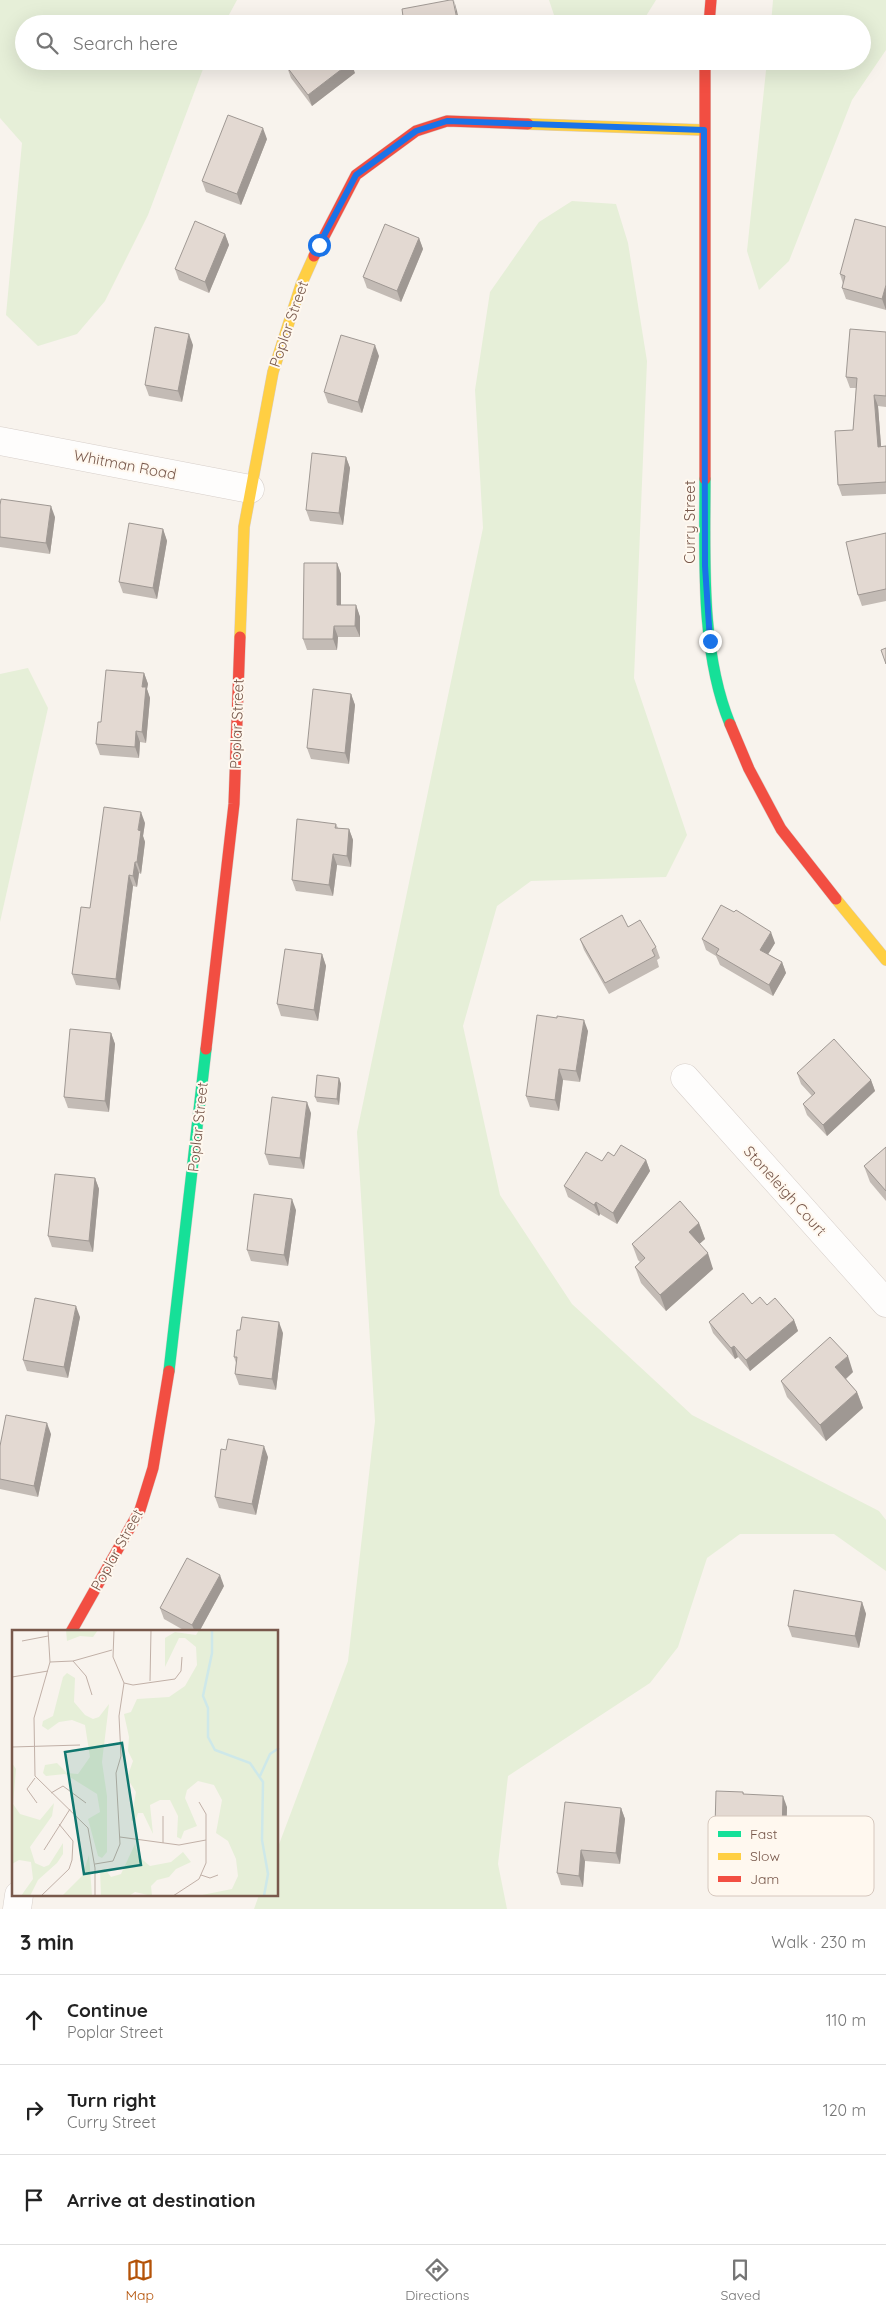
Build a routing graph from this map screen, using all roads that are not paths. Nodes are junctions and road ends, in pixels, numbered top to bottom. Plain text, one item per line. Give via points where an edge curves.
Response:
1 (711, 0) edge
2 (709, 15) edge
3 (705, 70) edge
4 (704, 130) junction
5 (0, 441) edge
6 (250, 490) junction
7 (886, 960) edge
8 (685, 1078) dead end
9 (886, 1303) edge
10 (72, 1630) edge
11 (19, 1896) edge
12 (17, 1909) edge

1 - 2 street
3 - 4 street, Curry Street
4 - 6 street, Poplar Street via 447,121 416,131 367,166 356,175 301,285 273,372
4 - 7 street, Curry Street via 705,566 710,641 721,702 749,770 781,829
5 - 6 street, Whitman Road
6 - 10 street, Poplar Street via 244,527 234,804 173,1344 153,1468 140,1510
8 - 9 street, Stoneleigh Court
11 - 12 street

